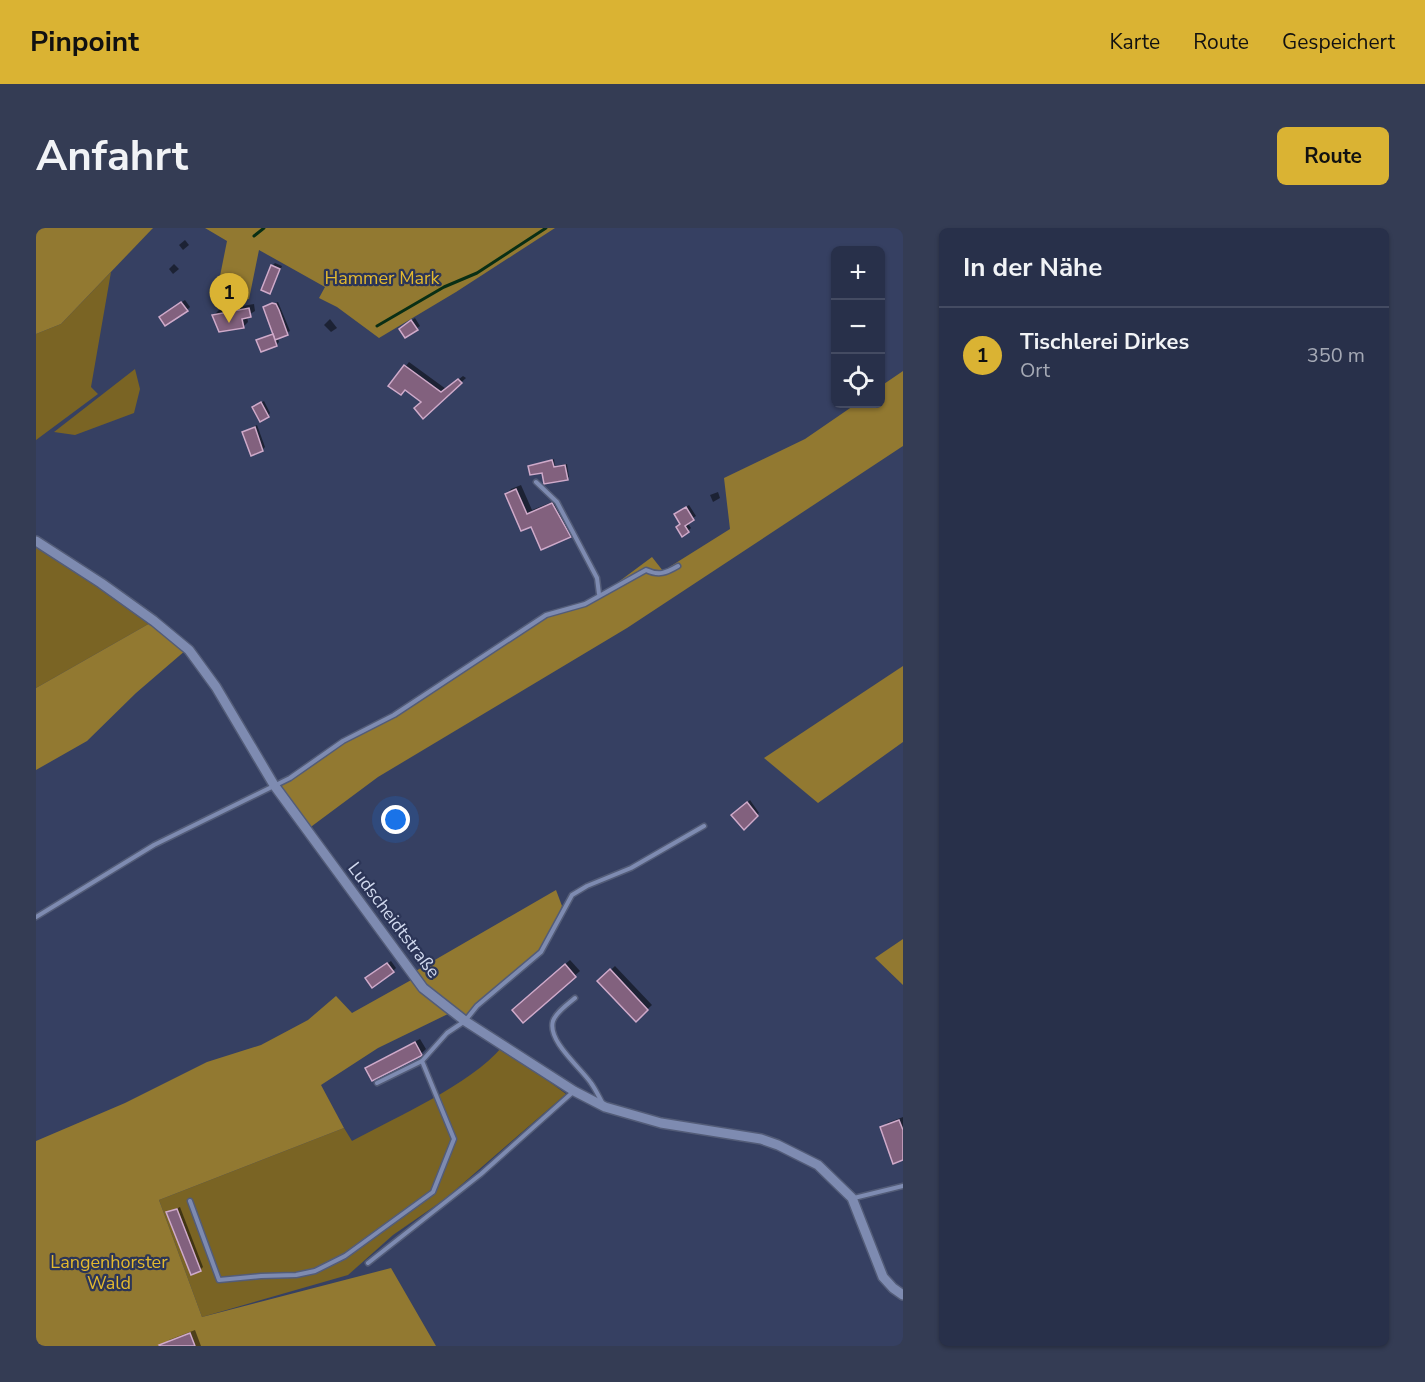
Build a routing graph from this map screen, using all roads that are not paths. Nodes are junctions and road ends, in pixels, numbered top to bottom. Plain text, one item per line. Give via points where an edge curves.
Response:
1 (536, 482) dead end
2 (36, 541) edge
3 (678, 566) dead end
4 (599, 595) junction
5 (274, 785) junction
6 (704, 826) dead end
7 (36, 917) edge
8 (575, 998) dead end
9 (465, 1021) junction
10 (422, 1061) junction
11 (377, 1083) dead end
12 (574, 1091) junction
13 (605, 1107) junction
14 (903, 1186) edge
15 (852, 1198) junction
16 (190, 1201) dead end
17 (368, 1263) dead end
18 (903, 1295) edge

1 - 4 lane via 557,502 597,578
2 - 5 street, Ludscheidtstraße via 101,583 189,650 216,687
3 - 4 lane via 667,573 646,570
4 - 5 lane via 585,604 546,615 412,704 343,741
5 - 7 lane via 154,845
5 - 9 street, Ludscheidtstraße via 423,988
6 - 9 lane via 631,868 572,895 541,952 477,1006
8 - 13 lane via 553,1018 554,1036 591,1082
9 - 10 lane via 447,1033
9 - 12 street, Ludscheidtstraße
10 - 11 lane
10 - 16 lane via 454,1139 448,1157 433,1192 345,1256 315,1271 296,1275 219,1280
12 - 13 street, Ludscheidtstraße
12 - 17 lane via 473,1181
13 - 15 street, Ludscheidtstraße via 661,1123 778,1144 818,1165
14 - 15 lane
15 - 18 street, Ludscheidtstraße via 883,1277

